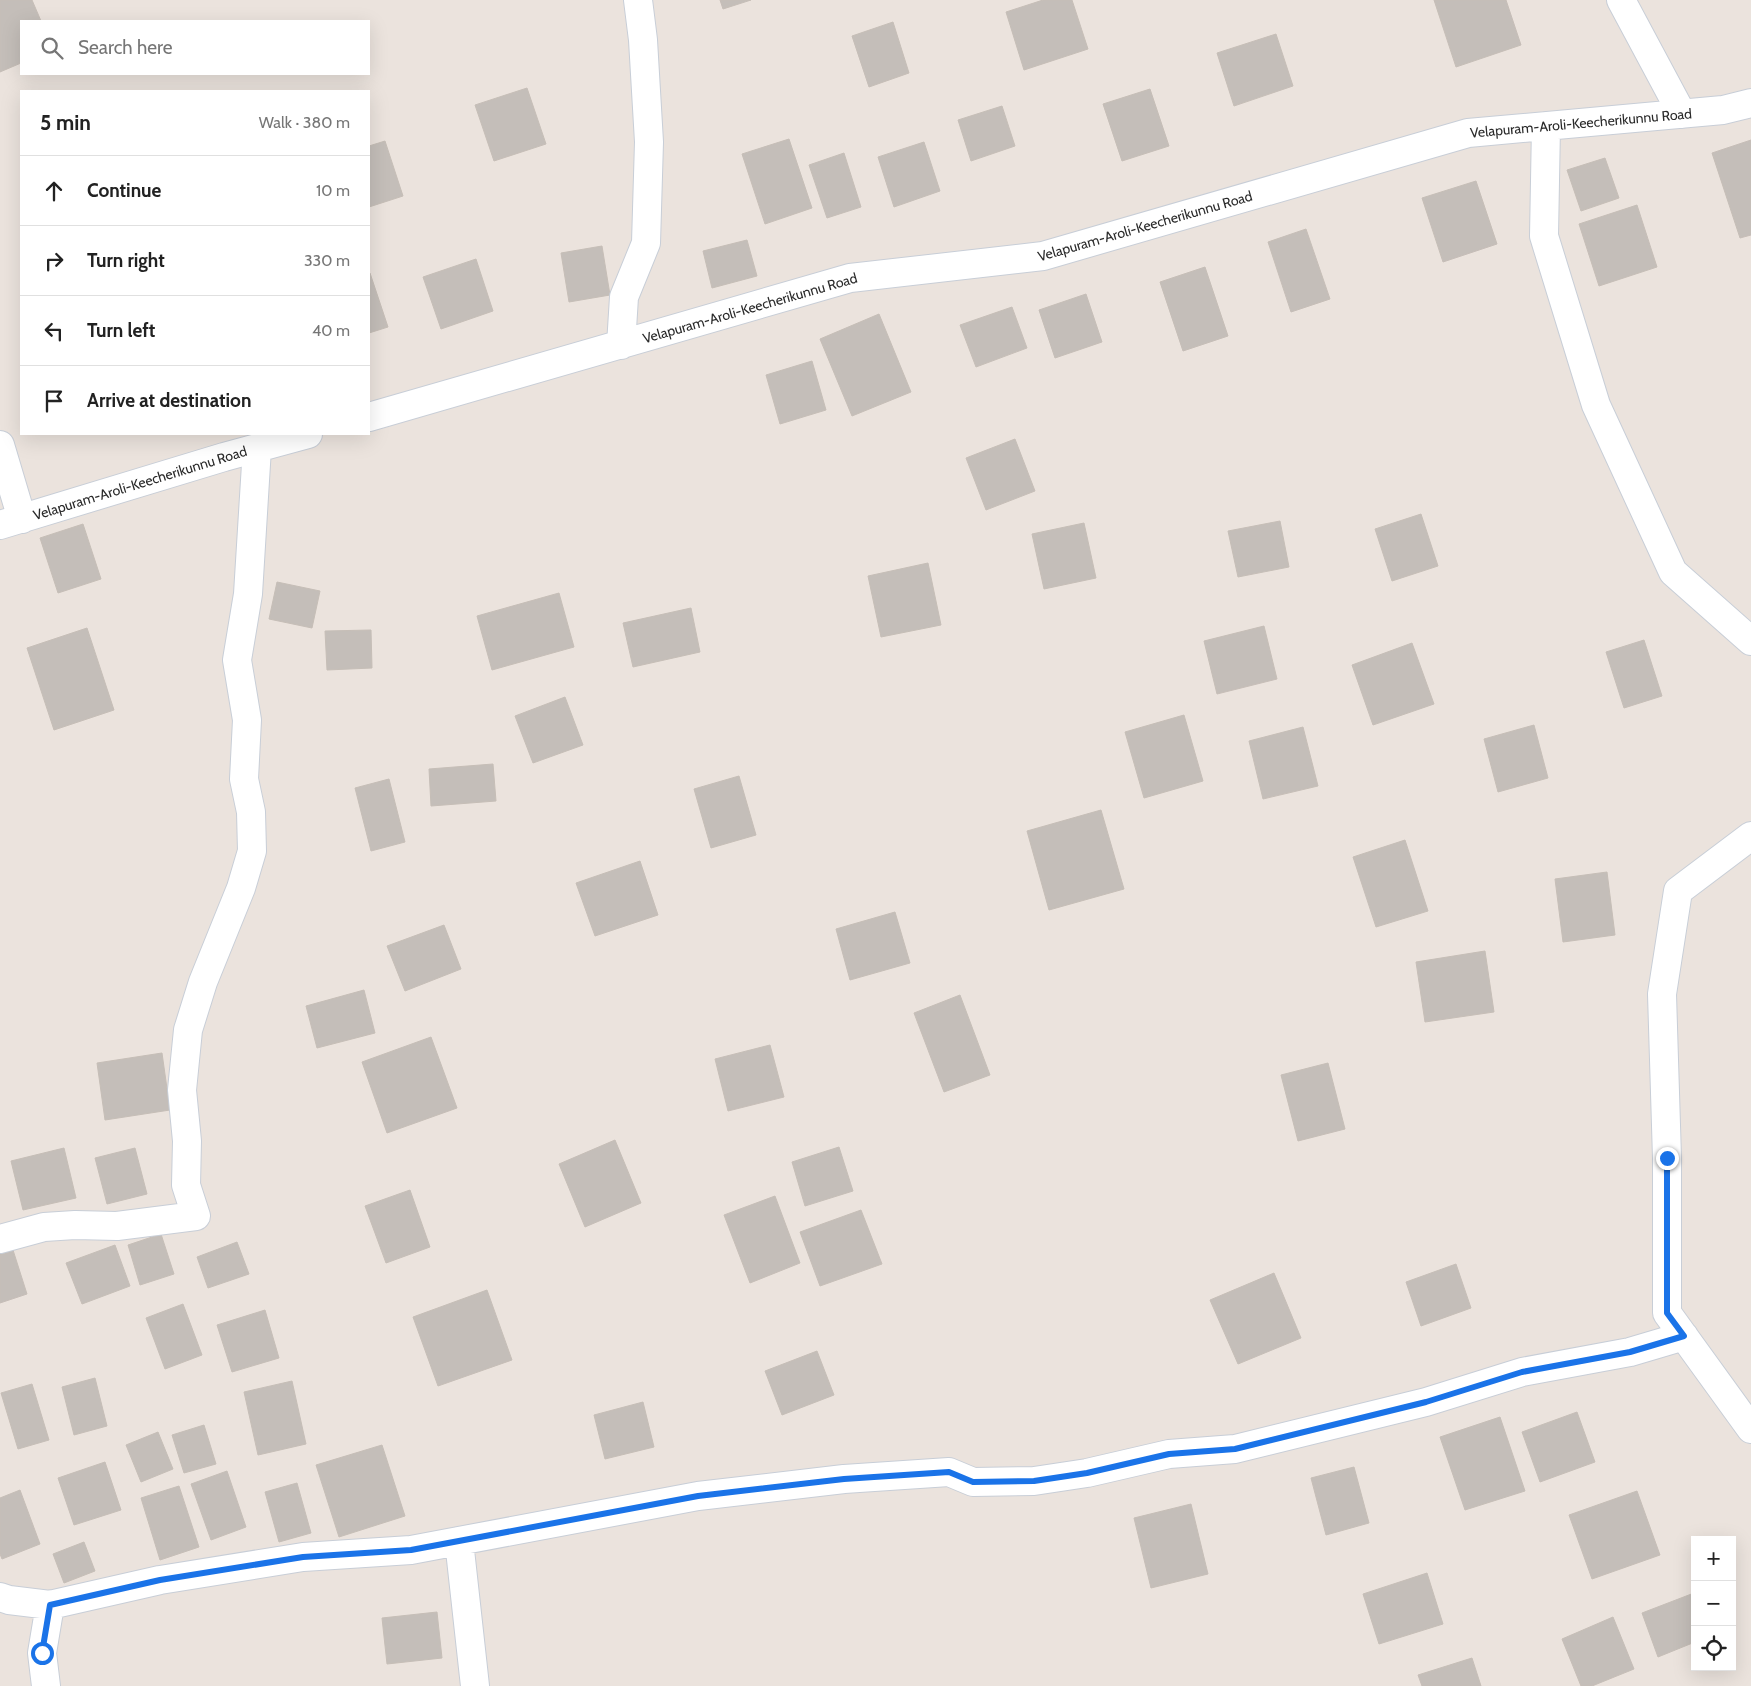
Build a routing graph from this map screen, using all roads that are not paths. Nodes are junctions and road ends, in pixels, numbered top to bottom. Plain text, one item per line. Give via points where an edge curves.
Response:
1 (638, 0) edge
2 (1621, 0) edge
3 (1751, 103) edge
4 (1682, 114) junction
5 (1546, 126) junction
6 (621, 344) junction
7 (370, 417) edge
8 (304, 435) edge
9 (0, 445) edge
10 (257, 448) junction
11 (11, 522) edge
12 (1751, 641) edge
13 (1751, 836) edge
14 (0, 1239) edge
15 (1684, 1336) junction
16 (1751, 1429) edge
17 (459, 1541) junction
18 (0, 1597) edge
19 (50, 1605) junction
20 (46, 1686) edge
21 (475, 1686) edge

1 - 6 street via 649,142 646,243 624,297
2 - 4 street
3 - 4 street, Velapuram-Aroli-Keecherikunnu Road via 1723,110
4 - 5 street, Velapuram-Aroli-Keecherikunnu Road
5 - 6 street, Velapuram-Aroli-Keecherikunnu Road via 1468,133 1043,256 850,278
5 - 12 street via 1544,236 1596,406 1673,572
6 - 7 street, Velapuram-Aroli-Keecherikunnu Road
8 - 10 street, Velapuram-Aroli-Keecherikunnu Road
9 - 11 street
10 - 11 street, Velapuram-Aroli-Keecherikunnu Road
10 - 14 street via 248,594 237,660 247,720 244,779 251,812 252,851 188,1030 182,1090 187,1141 186,1185 196,1216 117,1226 44,1228
13 - 15 street via 1678,891 1662,994 1667,1313
15 - 16 street
15 - 17 street via 1630,1352 1522,1372 1426,1402 1235,1449 1169,1454 1087,1473 1034,1481 973,1482 949,1472 834,1480 698,1496
17 - 19 street via 411,1550 303,1557 160,1580
17 - 21 street
18 - 19 street
19 - 20 street via 42,1653

